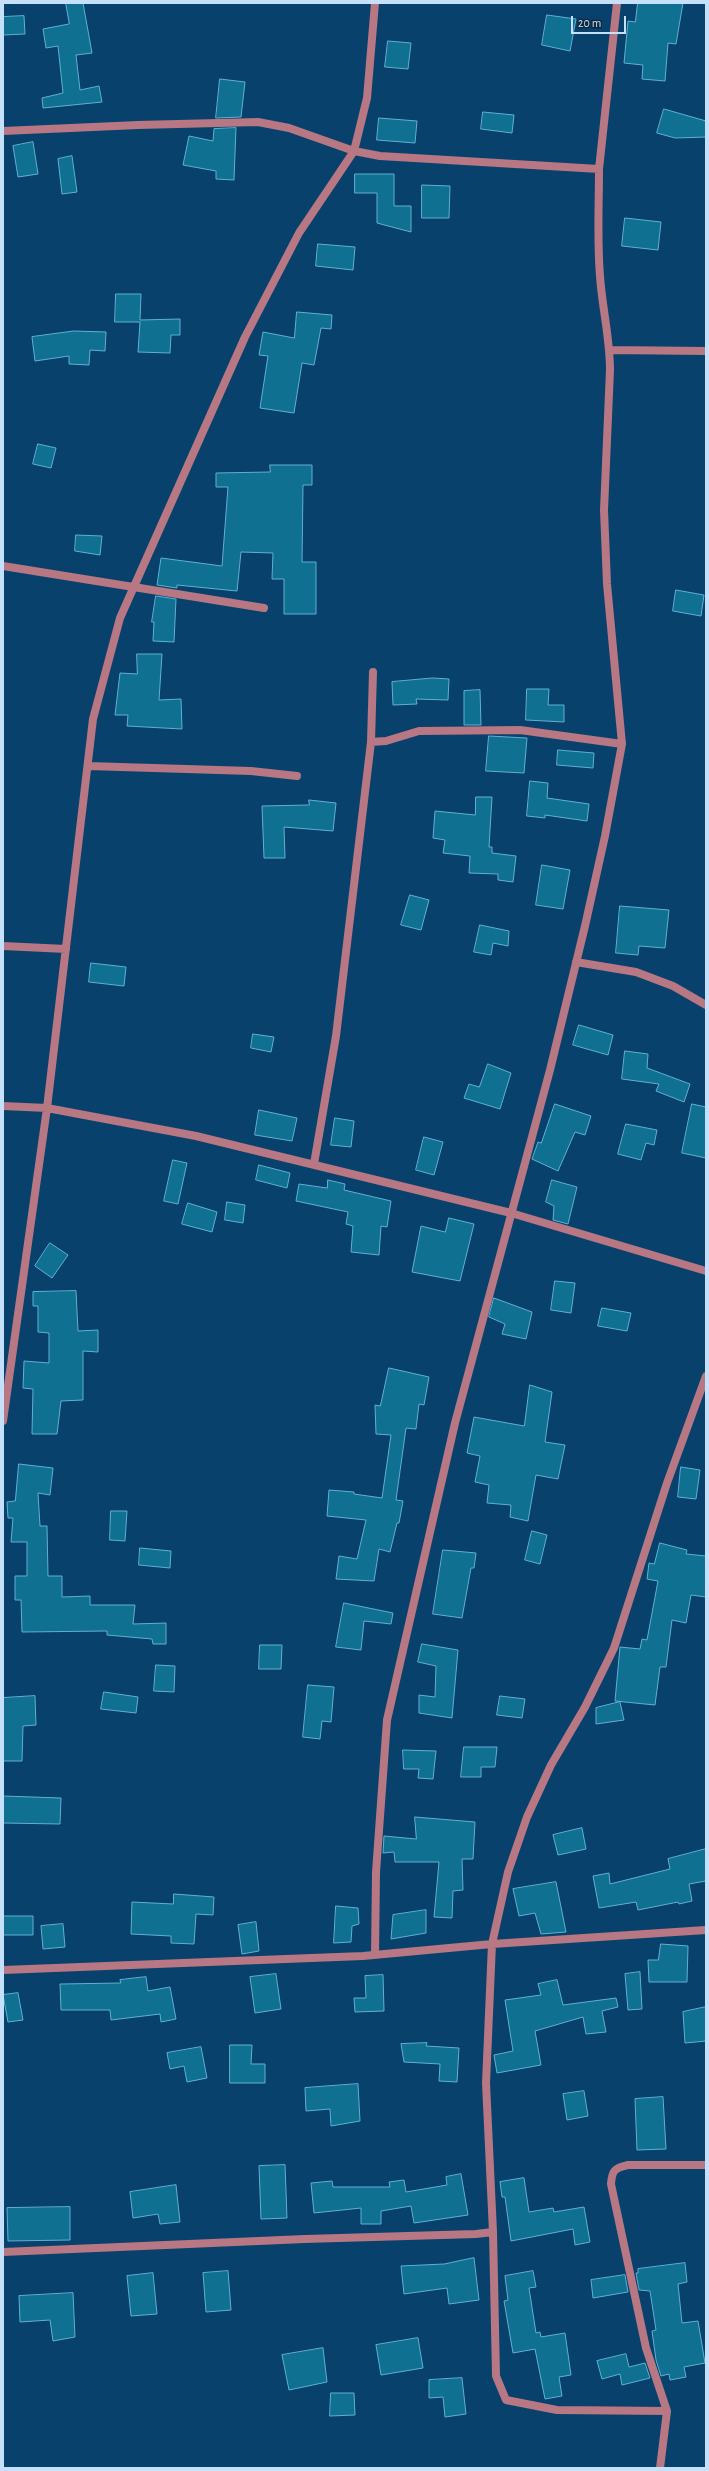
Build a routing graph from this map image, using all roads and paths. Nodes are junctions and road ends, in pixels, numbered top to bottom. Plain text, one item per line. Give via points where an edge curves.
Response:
1 (375, 3) edge
2 (617, 3) edge
3 (3, 131) edge
4 (354, 152) junction
5 (599, 169) junction
6 (610, 350) junction
7 (706, 350) edge
8 (3, 566) edge
9 (133, 589) junction
10 (264, 608) dead end
11 (373, 672) dead end
12 (371, 742) junction
13 (622, 744) junction
14 (88, 766) junction
15 (297, 776) dead end
16 (3, 946) edge
17 (66, 948) junction
18 (576, 962) junction
19 (706, 1005) edge
20 (3, 1106) edge
21 (47, 1108) junction
22 (314, 1164) junction
23 (511, 1212) junction
24 (706, 1271) edge
25 (706, 1376) edge
26 (4, 1410) edge
27 (3, 1421) edge
28 (706, 1930) edge
29 (492, 1944) junction
30 (375, 1955) junction
31 (3, 1970) edge
32 (706, 2165) edge
33 (493, 2232) junction
34 (3, 2252) edge
35 (667, 2411) junction
36 (660, 2468) edge

1 - 4 street via 366,98
2 - 5 street
3 - 4 street via 258,122 290,128
4 - 5 street via 380,156
4 - 9 street via 299,233 245,337
5 - 6 street via 599,274 602,310
6 - 7 street
6 - 13 street via 605,517 607,584
8 - 9 street
9 - 10 street
9 - 14 street via 120,618 93,719
11 - 12 street
12 - 13 street via 386,741 418,731 520,730
12 - 22 street via 336,1036
13 - 18 street via 605,836
14 - 15 street via 251,771
14 - 17 street
16 - 17 street
17 - 21 street
18 - 19 street via 636,972 673,986
18 - 23 street
20 - 21 street
21 - 22 street via 196,1136
21 - 26 street
22 - 23 street
23 - 24 street
23 - 30 street via 455,1423 386,1720 376,1872
25 - 29 street via 667,1483 614,1648 585,1707 551,1765 527,1817 508,1872
26 - 27 street
28 - 29 street
29 - 30 street
29 - 33 street via 486,2083
30 - 31 street
32 - 35 street via 628,2165 616,2168 612,2172 611,2184 646,2348
33 - 34 street
33 - 35 street via 496,2376 506,2400 557,2410
35 - 36 street

